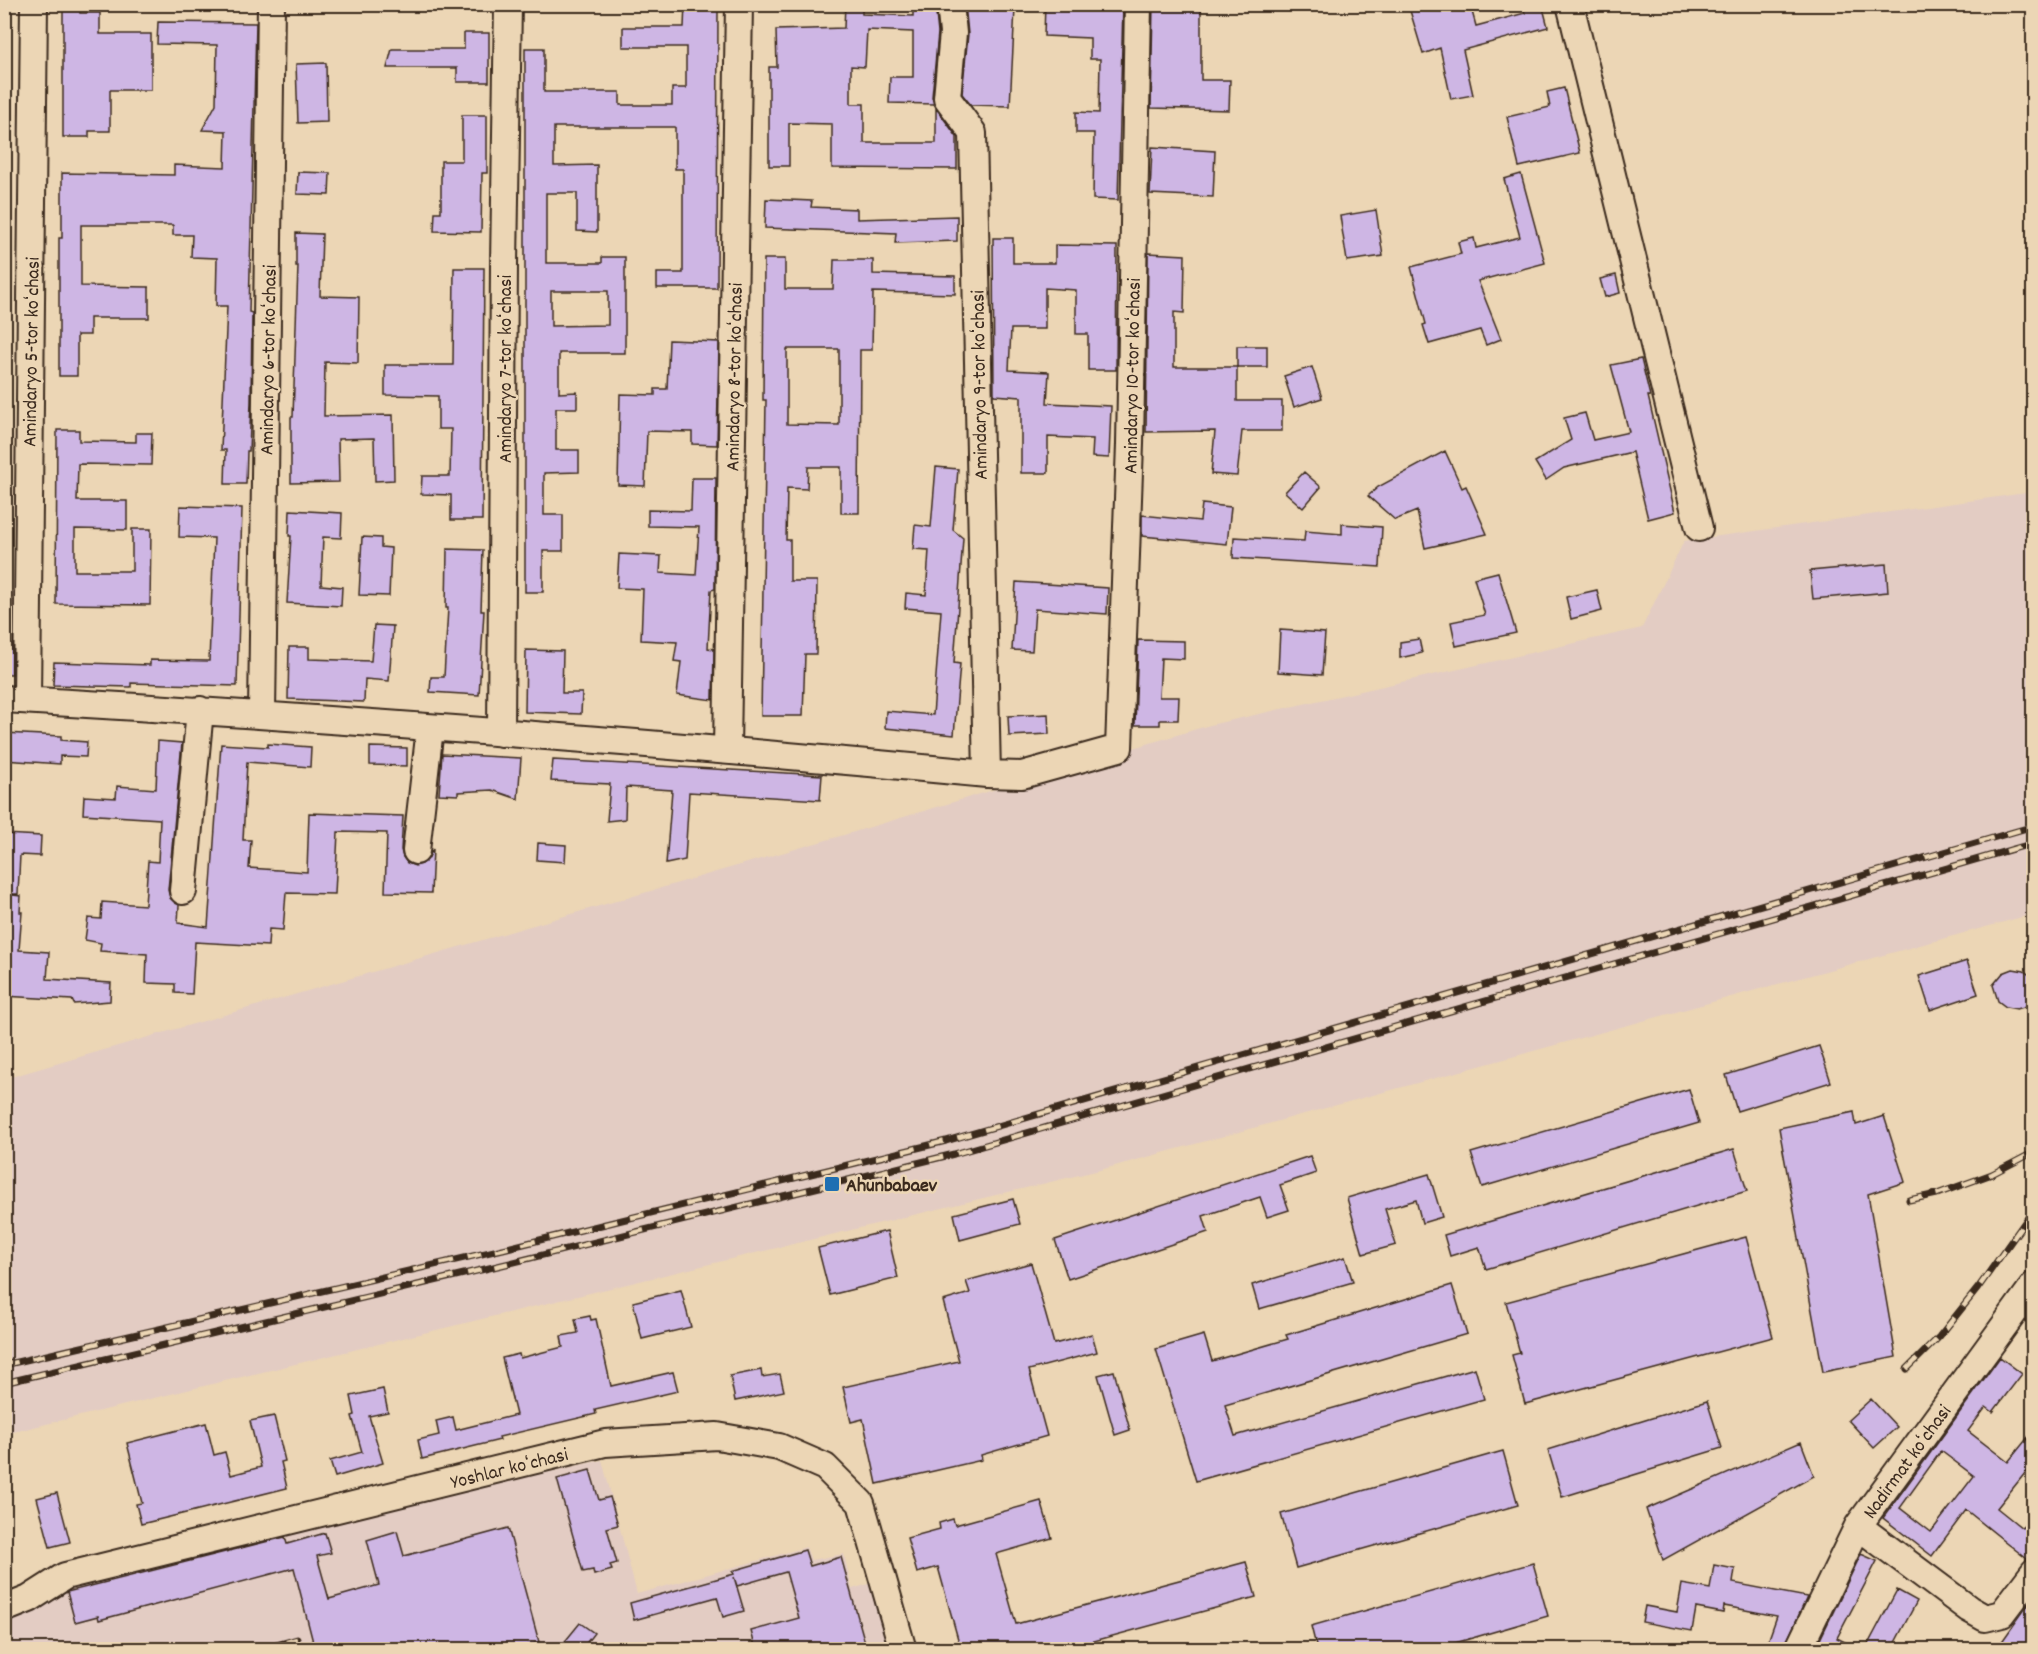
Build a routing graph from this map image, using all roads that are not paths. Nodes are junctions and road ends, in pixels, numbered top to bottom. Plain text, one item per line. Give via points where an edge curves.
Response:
1 (34, 4) edge
2 (271, 4) edge
3 (508, 4) edge
4 (740, 4) edge
5 (950, 4) edge
6 (1138, 4) edge
7 (1570, 4) edge
8 (1699, 528) dead end
9 (16, 699) edge
10 (200, 710) junction
11 (262, 715) junction
12 (430, 728) junction
13 (501, 733) junction
14 (727, 749) junction
15 (987, 774) junction
16 (416, 851) dead end
17 (183, 891) dead end
18 (2034, 1285) edge
19 (1858, 1526) junction
20 (2034, 1572) edge
21 (4, 1609) edge
22 (903, 1650) edge
23 (1798, 1650) edge

1 - 9 street, Amindaryo 5-tor koʻchasi
2 - 11 street, Amindaryo 6-tor koʻchasi
3 - 13 street, Amindaryo 7-tor koʻchasi
4 - 14 street, Amindaryo 8-tor koʻchasi
5 - 15 street, Amindaryo 9-tor koʻchasi via 953,33 947,98 973,133
6 - 15 street, Amindaryo 10-tor koʻchasi via 1119,748 1022,775
7 - 8 street
9 - 10 street
10 - 11 street
10 - 17 street
11 - 12 street
12 - 13 street
12 - 16 street
13 - 14 street
14 - 15 street
18 - 19 street, Nadirmat koʻchasi
19 - 20 street via 1984,1617 2002,1614
19 - 23 street, Nadirmat koʻchasi
21 - 22 street, Yoshlar koʻchasi via 29,1599 65,1576 605,1443 717,1436 779,1447 825,1467 861,1503

